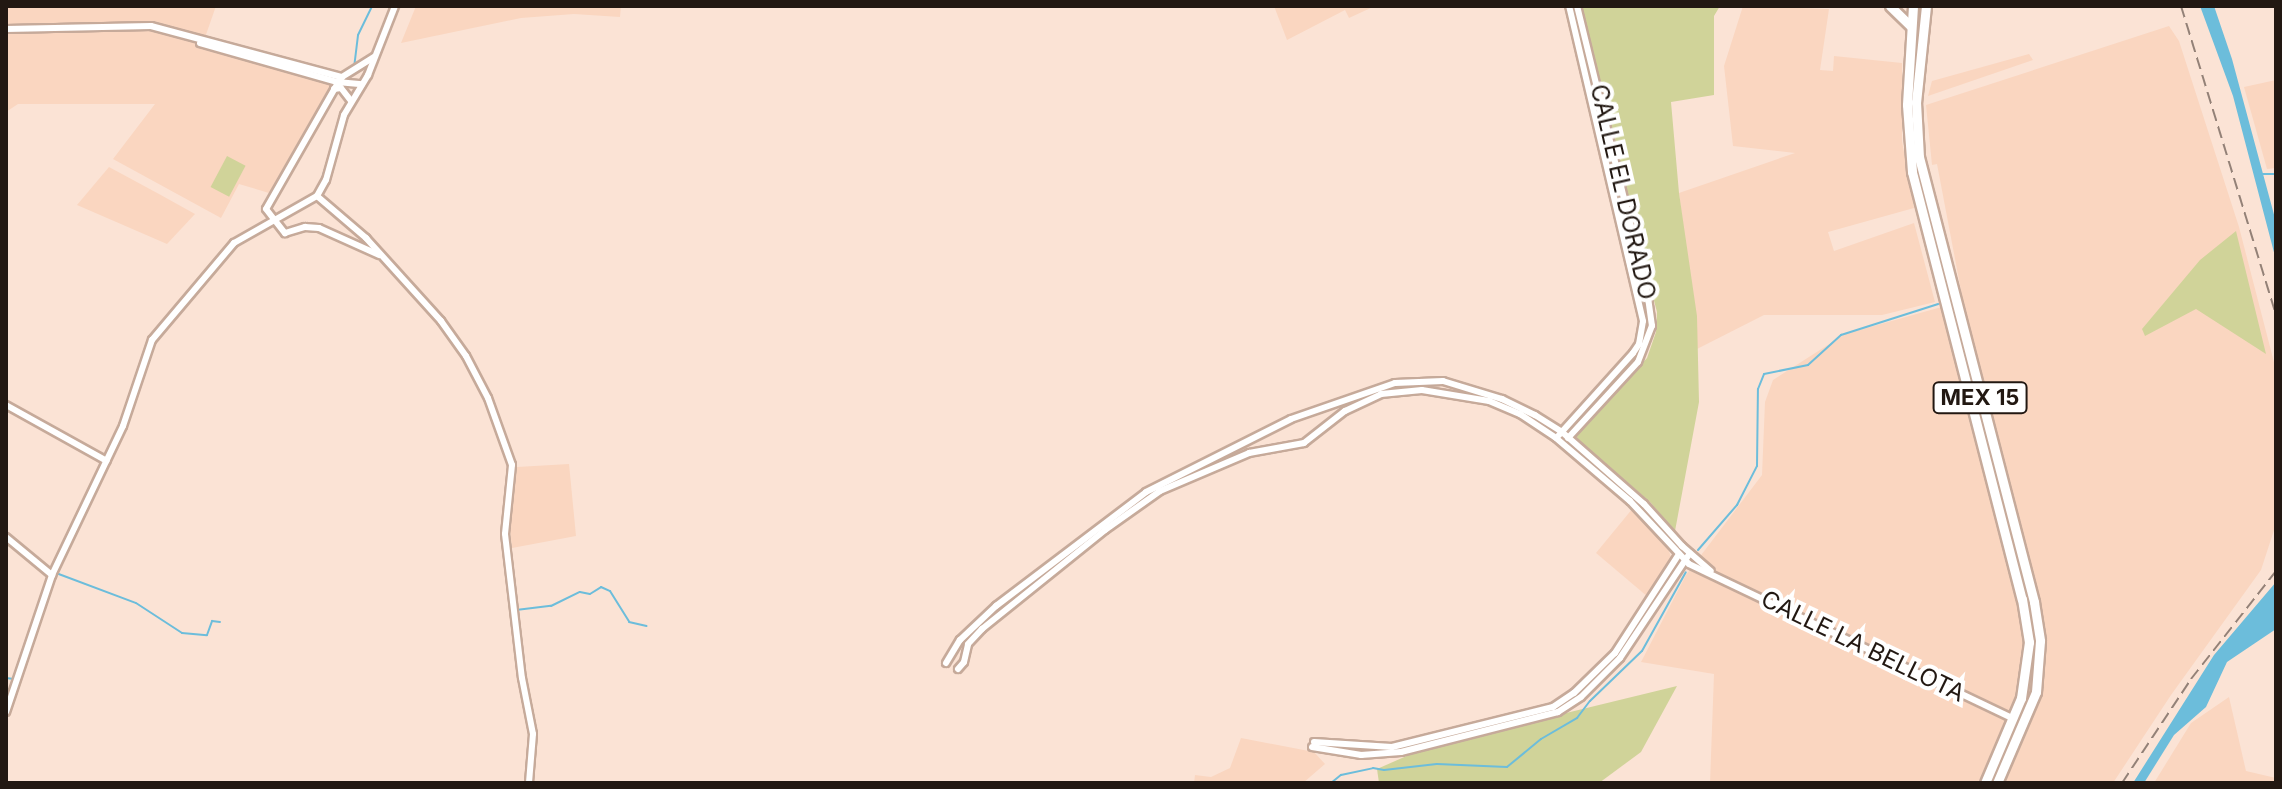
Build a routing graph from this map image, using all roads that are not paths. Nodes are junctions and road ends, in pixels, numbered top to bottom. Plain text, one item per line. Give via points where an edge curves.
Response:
1 (395, 6) edge
2 (1569, 6) edge
3 (1577, 6) edge
4 (1890, 6) edge
5 (1913, 6) edge
6 (1926, 6) edge
7 (1911, 26) junction
8 (6, 30) edge
9 (374, 57) junction
10 (365, 63) junction
11 (343, 82) junction
12 (362, 84) junction
13 (350, 99) junction
14 (317, 196) junction
15 (274, 222) junction
16 (383, 256) junction
17 (6, 405) edge
18 (1562, 438) junction
19 (107, 461) junction
20 (6, 537) edge
21 (1687, 551) junction
22 (1681, 558) junction
23 (1712, 573) junction
24 (52, 575) junction
25 (946, 663) dead end
26 (958, 669) dead end
27 (6, 712) edge
28 (2014, 719) junction
29 (1313, 745) dead end
30 (529, 783) edge
31 (1985, 783) edge
32 (1997, 783) edge

1 - 9 street
2 - 18 street, CALLE EL DORADO via 1643,321 1633,353
3 - 18 street, CALLE EL DORADO via 1652,326 1638,362
4 - 7 highway
5 - 7 highway, MEX 15
6 - 32 highway, MEX 15 via 1916,102 1919,157 2040,641 2036,692
7 - 28 highway, MEX 15 via 1907,114 1912,172 2028,628 2029,661
8 - 11 street via 151,26
9 - 10 street
9 - 12 street
10 - 11 street
10 - 12 street
11 - 12 street
11 - 13 street
11 - 13 street via 341,88
11 - 15 street via 266,209
12 - 13 street
13 - 14 street
14 - 15 street
14 - 16 street
15 - 16 street via 285,233 319,228
15 - 19 street via 218,258 155,336
16 - 30 street via 466,356 512,465 507,562 533,734
17 - 19 street
18 - 21 street, CALLE LA BELLOTA via 1644,504
18 - 22 street via 1647,516
18 - 25 street via 1502,399 1443,381 1395,383 1291,419 1139,497 996,606 960,640
18 - 26 street via 1489,401 1422,390 1381,394 1345,411 1304,443 1237,457 1139,504 977,633
19 - 24 street
20 - 24 street
21 - 22 street
21 - 23 street, CALLE LA BELLOTA
22 - 23 street, CALLE LA BELLOTA
22 - 29 street via 1615,653 1574,693 1543,711 1383,754
23 - 28 street, CALLE LA BELLOTA
24 - 27 street
28 - 31 highway, MEX 15

